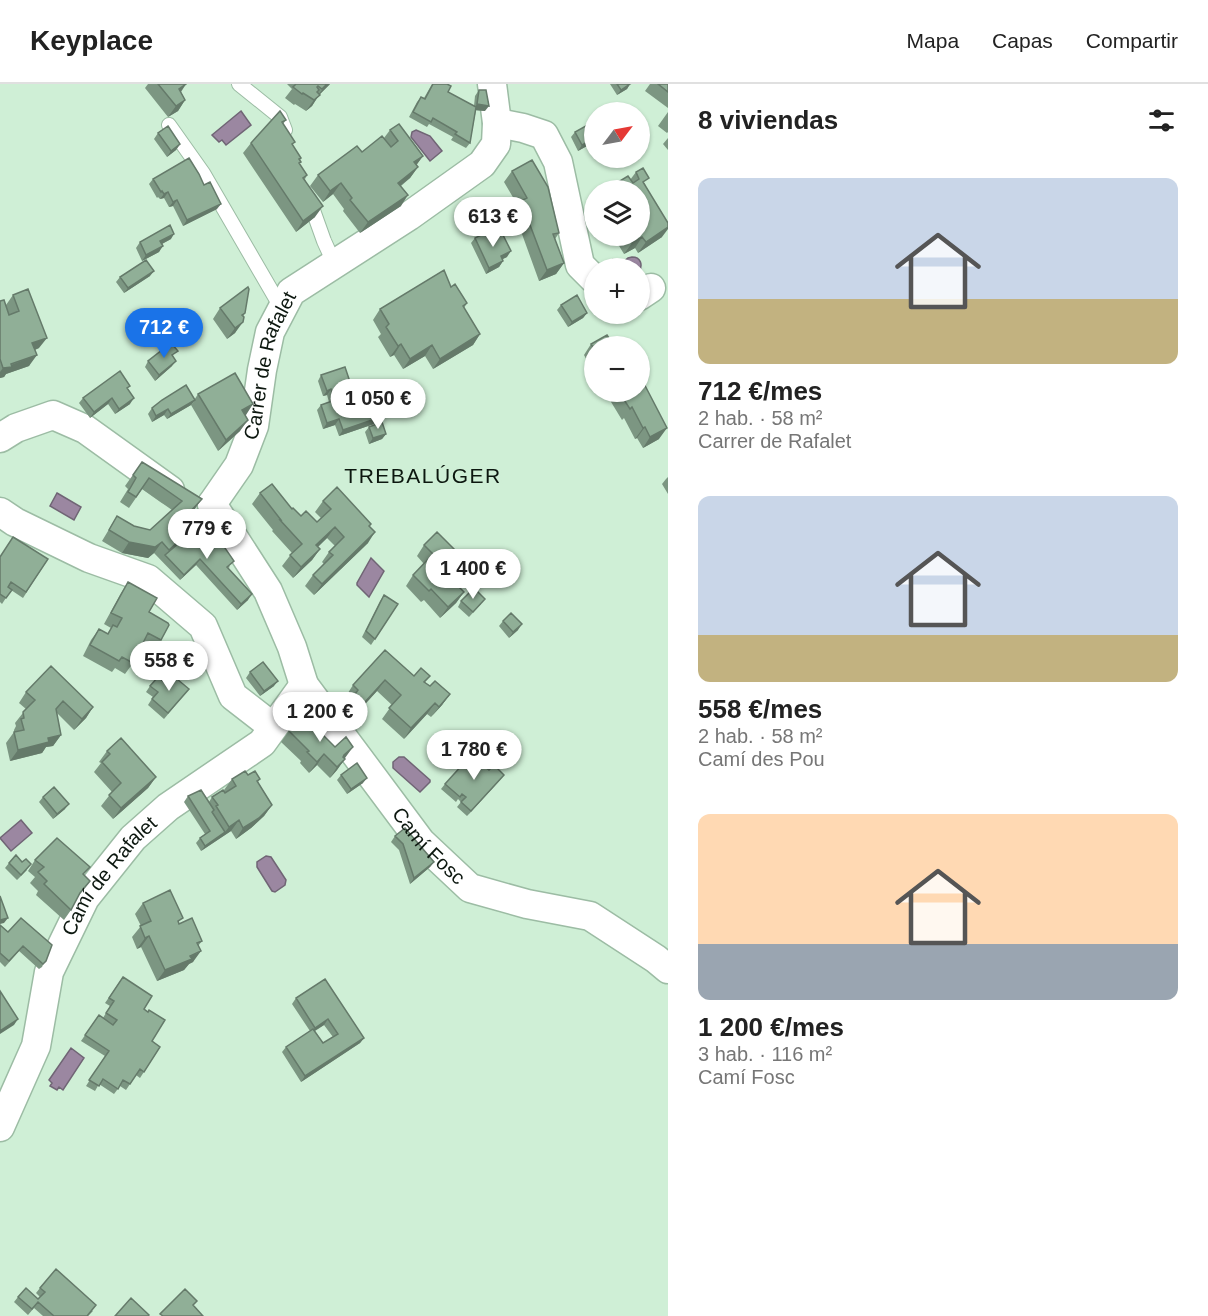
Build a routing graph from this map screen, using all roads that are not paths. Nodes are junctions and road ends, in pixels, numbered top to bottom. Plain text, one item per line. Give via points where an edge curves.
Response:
1 (239, 84) edge
2 (492, 84) edge
3 (497, 123) junction
4 (169, 125) edge
5 (287, 138) edge
6 (306, 189) edge
7 (334, 263) junction
8 (584, 269) edge
9 (282, 309) junction
10 (0, 438) edge
11 (212, 504) junction
12 (0, 512) edge
13 (304, 685) junction
14 (273, 727) junction
15 (668, 969) edge
16 (0, 1126) edge

1 - 5 lane via 280,117
2 - 3 street, Carrer de Rafalet
3 - 7 street, Carrer de Rafalet via 496,144 483,164
3 - 8 street via 544,135 558,162
4 - 9 lane via 203,173
6 - 7 lane
7 - 9 street, Carrer de Rafalet via 291,292
9 - 11 street, Carrer de Rafalet via 270,332 254,426 239,465
10 - 11 street via 53,415 85,429 176,495
11 - 13 street via 268,591
12 - 14 street via 89,558 148,579 202,626 233,696
13 - 14 street, Camí de Rafalet
13 - 15 street, Camí Fosc via 421,842 470,888 590,916
14 - 16 street, Camí de Rafalet via 262,743 168,807 133,838 85,898 49,972 36,1046

